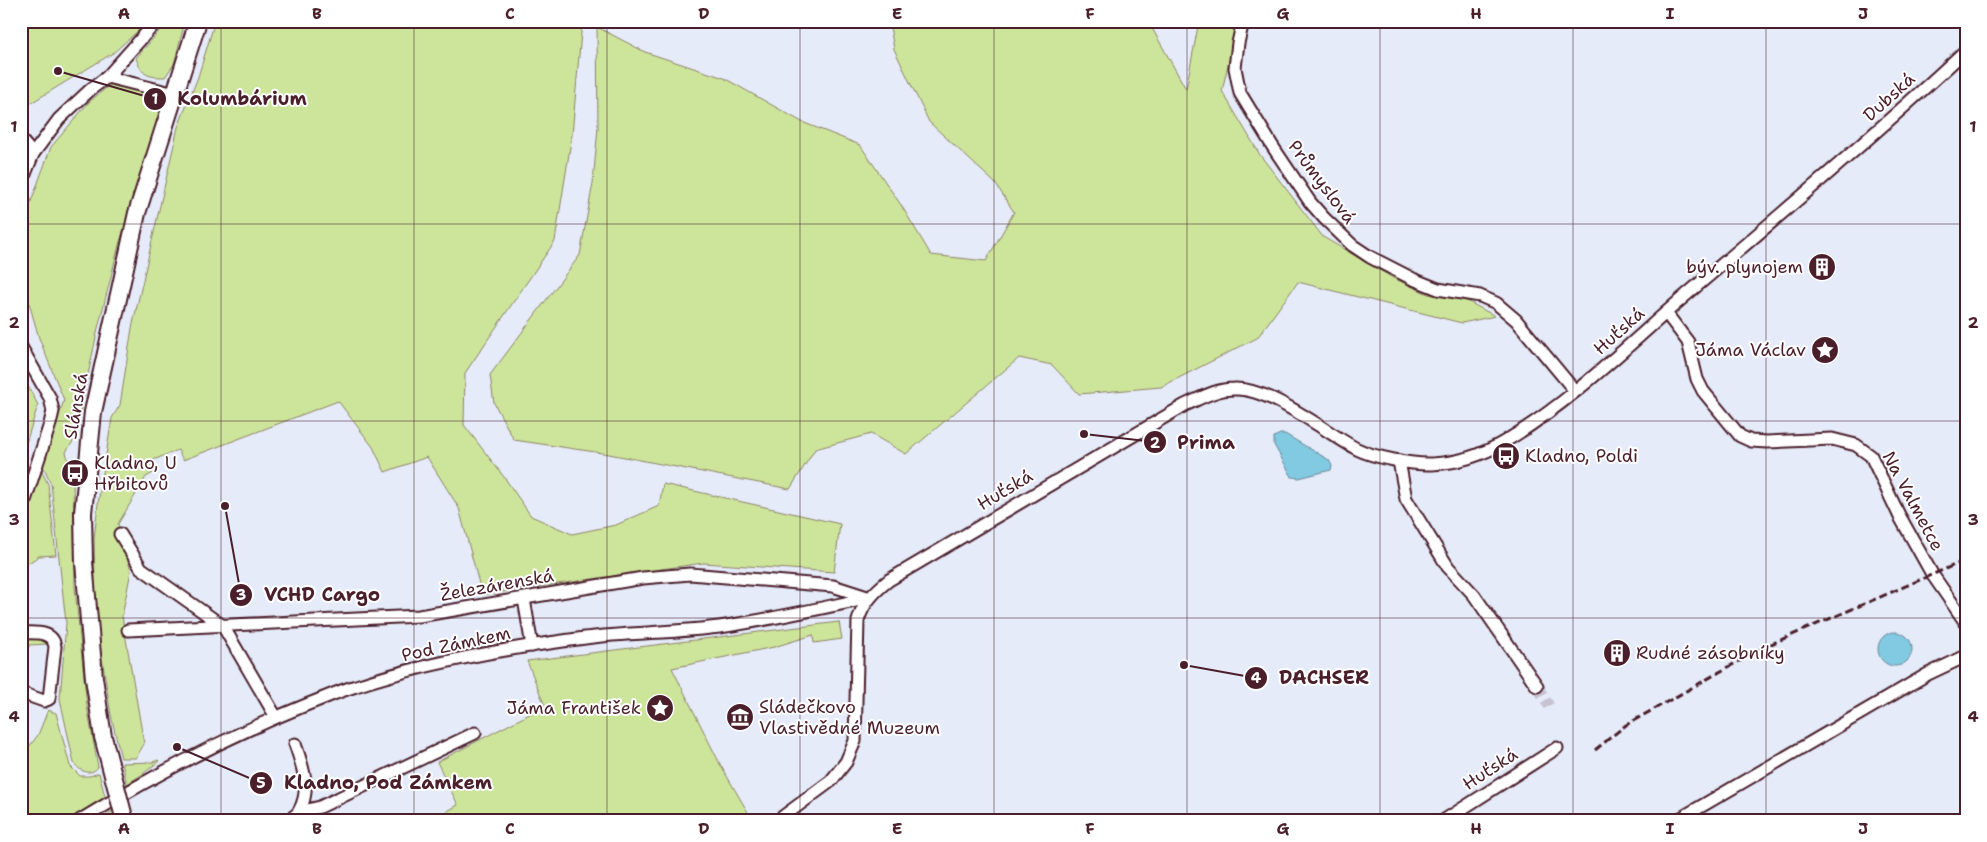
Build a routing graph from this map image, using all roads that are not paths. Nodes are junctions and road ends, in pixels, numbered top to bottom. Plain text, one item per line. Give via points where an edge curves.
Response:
1 (157, 21) edge
2 (198, 21) edge
3 (1243, 21) edge
4 (1966, 50) edge
5 (107, 77) junction
6 (175, 94) junction
7 (21, 140) edge
8 (33, 154) junction
9 (1834, 168) joint
10 (21, 184) edge
11 (1666, 313) junction
12 (21, 347) edge
13 (1574, 391) junction
14 (1400, 461) junction
15 (21, 513) edge
16 (120, 534) dead end
17 (869, 598) junction
18 (524, 599) junction
19 (1966, 624) edge
20 (223, 626) junction
21 (128, 630) dead end
22 (21, 633) edge
23 (532, 646) junction
24 (1966, 656) edge
25 (1537, 686) tunnel mouth
26 (21, 693) edge
27 (276, 717) junction
28 (475, 733) dead end
29 (295, 744) dead end
30 (1556, 748) dead end
31 (299, 812) junction
32 (79, 821) edge
33 (125, 821) edge
34 (287, 821) edge
35 (777, 821) edge
36 (1444, 821) edge
37 (1676, 821) edge

1 - 5 street
2 - 6 main road, Slánská
3 - 13 street, Průmyslová via 1235,68 1240,93 1273,147 1324,218 1352,246 1405,275 1438,289 1480,296 1496,303 1516,320
4 - 9 street, Dubská
5 - 6 street
5 - 8 street via 59,119
6 - 33 main road, Slánská, bridge via 137,213 93,412 83,513 94,678 103,737
7 - 8 street
8 - 10 street
9 - 11 street, Huťská
11 - 13 street, Huťská
11 - 19 street, Na Valmetce via 1688,342 1703,391 1740,436 1767,442 1832,439 1856,445 1871,456 1932,574
12 - 15 street via 50,398 52,411
13 - 14 street, Huťská via 1534,422 1480,454 1430,464
14 - 17 street, Huťská via 1359,450 1262,394 1236,388 1216,391 1185,405 889,580
14 - 25 street via 1406,499 1448,567 1474,595
16 - 20 street via 141,568
17 - 18 street, Železárenská via 833,586 690,574 643,578
17 - 23 street, Pod Zámkem via 724,626
17 - 35 street, Huťská via 858,621 855,741 846,762 831,781
18 - 20 street, Železárenská via 419,616
18 - 23 street
20 - 21 street, Železárenská
20 - 27 street
22 - 26 street via 43,634 55,643 49,699 44,701
23 - 27 street, Pod Zámkem via 422,668 356,686
24 - 37 street via 1928,674
27 - 32 street, Pod Zámkem via 165,770
28 - 31 street via 320,807
29 - 31 street via 305,776
30 - 36 street, Huťská
31 - 34 street

